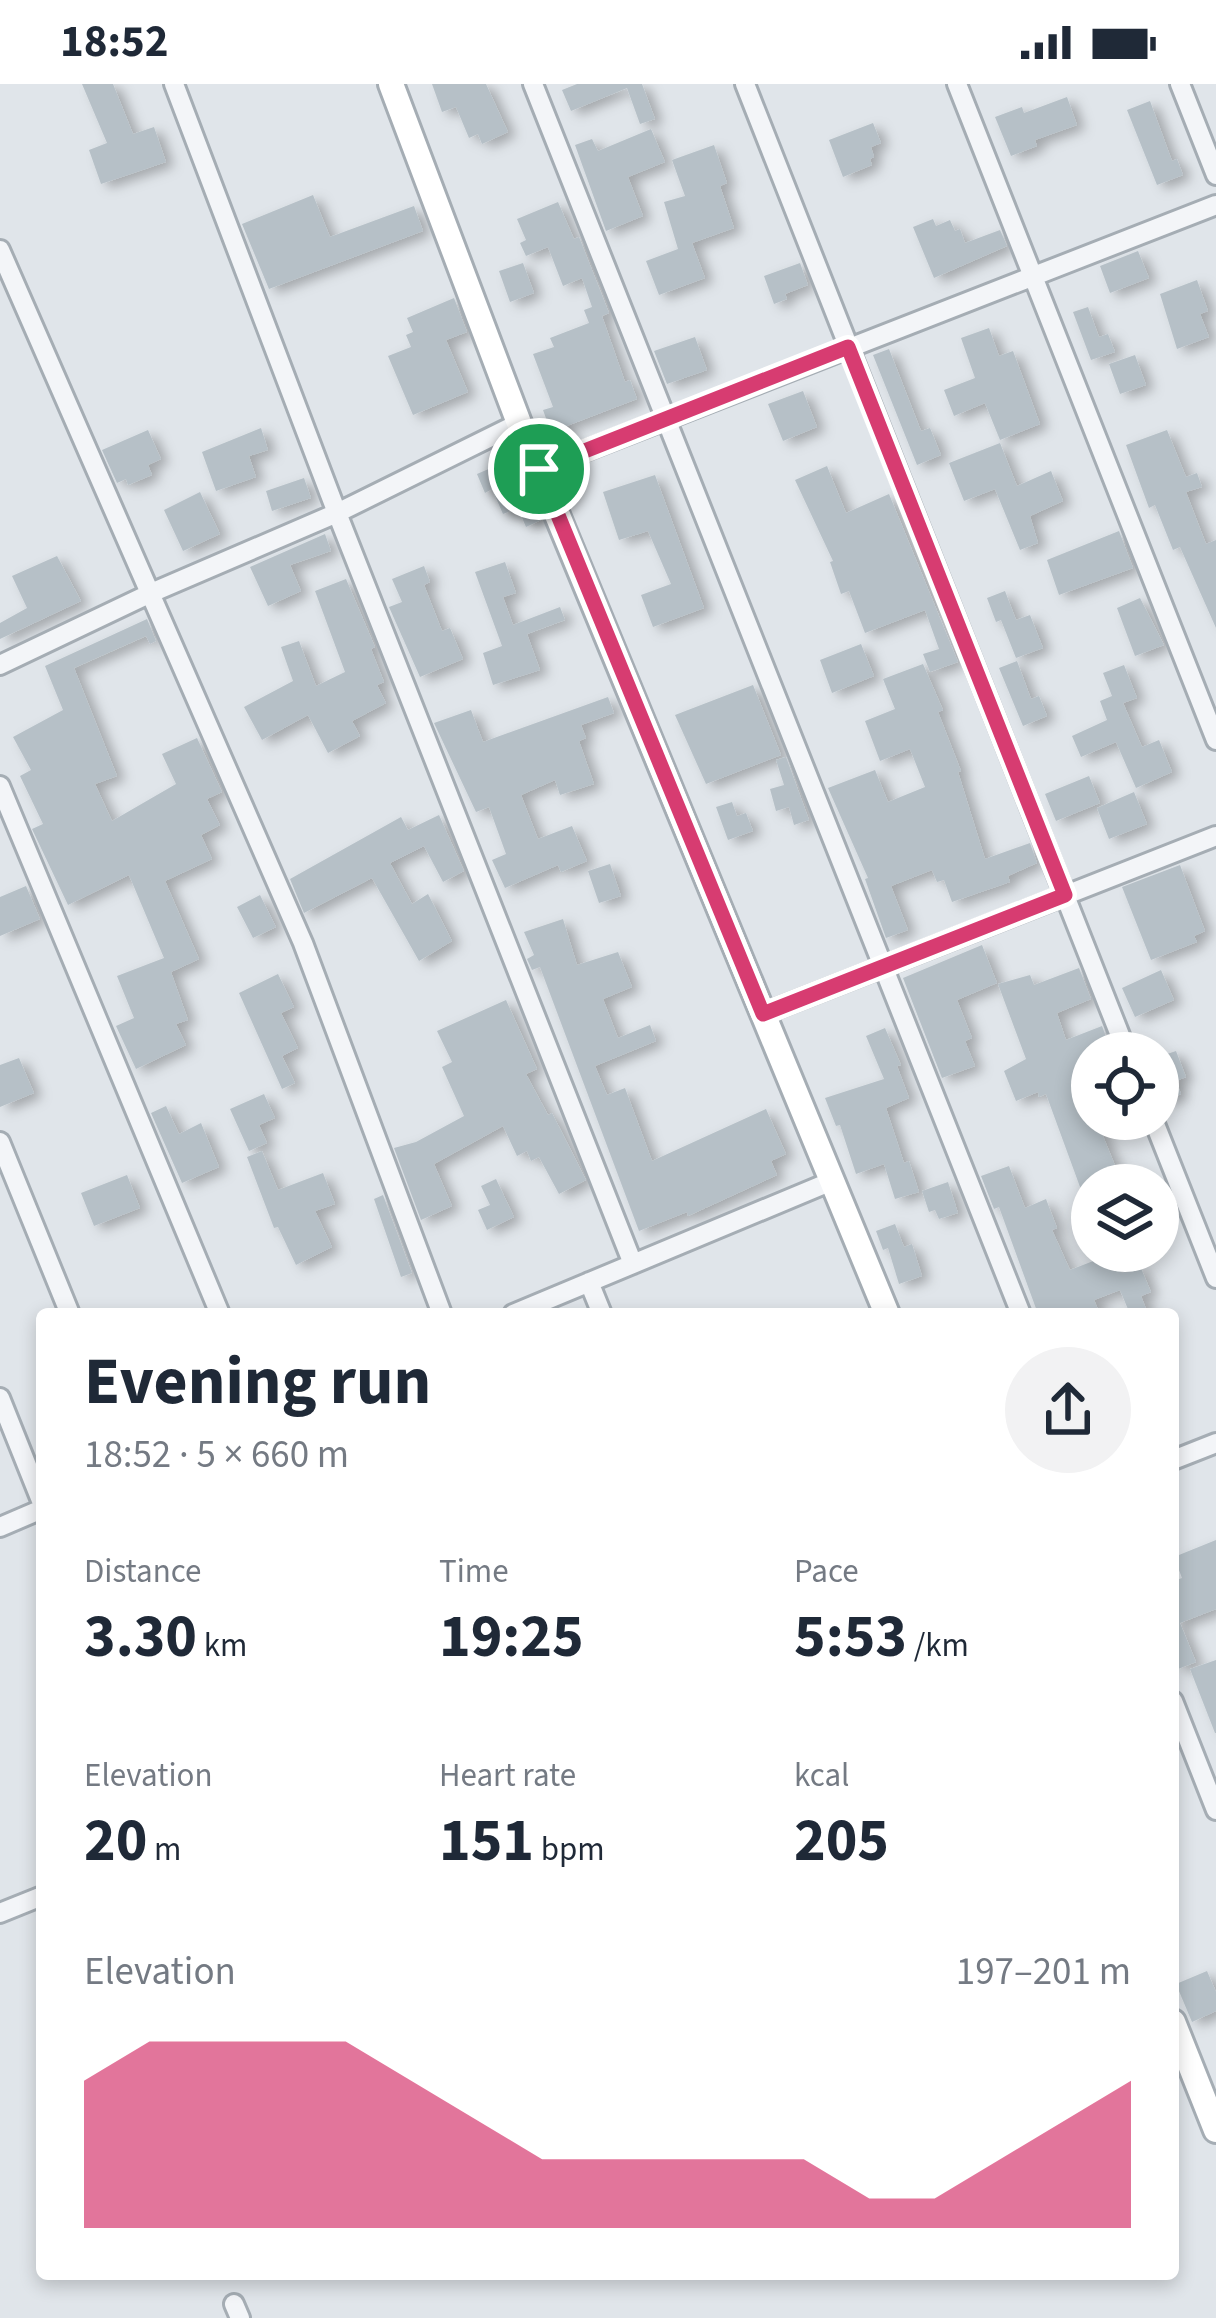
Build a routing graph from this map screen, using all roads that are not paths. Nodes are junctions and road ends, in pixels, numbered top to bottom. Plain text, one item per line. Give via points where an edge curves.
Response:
1 (174, 84) edge
2 (391, 84) edge
3 (533, 84) edge
4 (745, 84) edge
5 (957, 84) edge
6 (1180, 84) edge
7 (1216, 175) edge
8 (1216, 205) edge
9 (0, 250) edge
10 (1032, 275) junction
11 (848, 347) junction
12 (666, 421) junction
13 (519, 423) junction
14 (539, 469) junction
15 (338, 513) junction
16 (151, 593) junction
17 (0, 665) edge
18 (1216, 740) edge
19 (0, 786) edge
20 (1216, 836) edge
21 (1065, 895) junction
22 (883, 967) junction
23 (763, 1014) junction
24 (1119, 1032) edge
25 (1161, 1140) edge
26 (0, 1142) edge
27 (832, 1181) junction
28 (633, 1264) junction
29 (1216, 1278) edge
30 (589, 1282) junction
31 (68, 1308) edge
32 (218, 1308) edge
33 (440, 1308) edge
34 (527, 1308) edge
35 (600, 1308) edge
36 (885, 1308) edge
37 (1019, 1308) edge
38 (0, 1398) edge
39 (1216, 1443) edge
40 (1179, 1458) edge
41 (36, 1491) edge
42 (36, 1509) edge
43 (0, 1527) edge
44 (1179, 1716) edge
45 (1216, 1810) edge
46 (36, 1898) edge
47 (0, 1912) edge
48 (1179, 2037) edge
49 (1216, 2130) edge

1 - 15 street
2 - 13 street
3 - 12 street
4 - 11 street
5 - 10 street
6 - 7 street
8 - 10 street
9 - 16 street
10 - 11 street
10 - 18 street
11 - 12 street
11 - 21 street
12 - 14 street
12 - 22 street
13 - 14 street
13 - 15 street
14 - 23 street
15 - 16 street
15 - 28 street
16 - 17 street
16 - 33 street via 302,943
19 - 32 street
20 - 21 street
21 - 22 street
21 - 24 street
22 - 23 street
22 - 37 street
23 - 27 street
25 - 29 street
26 - 31 street
27 - 28 street
27 - 36 street
28 - 30 street
30 - 34 street
30 - 35 street
38 - 41 street
39 - 40 street
42 - 43 street
44 - 45 street
46 - 47 street
48 - 49 street

